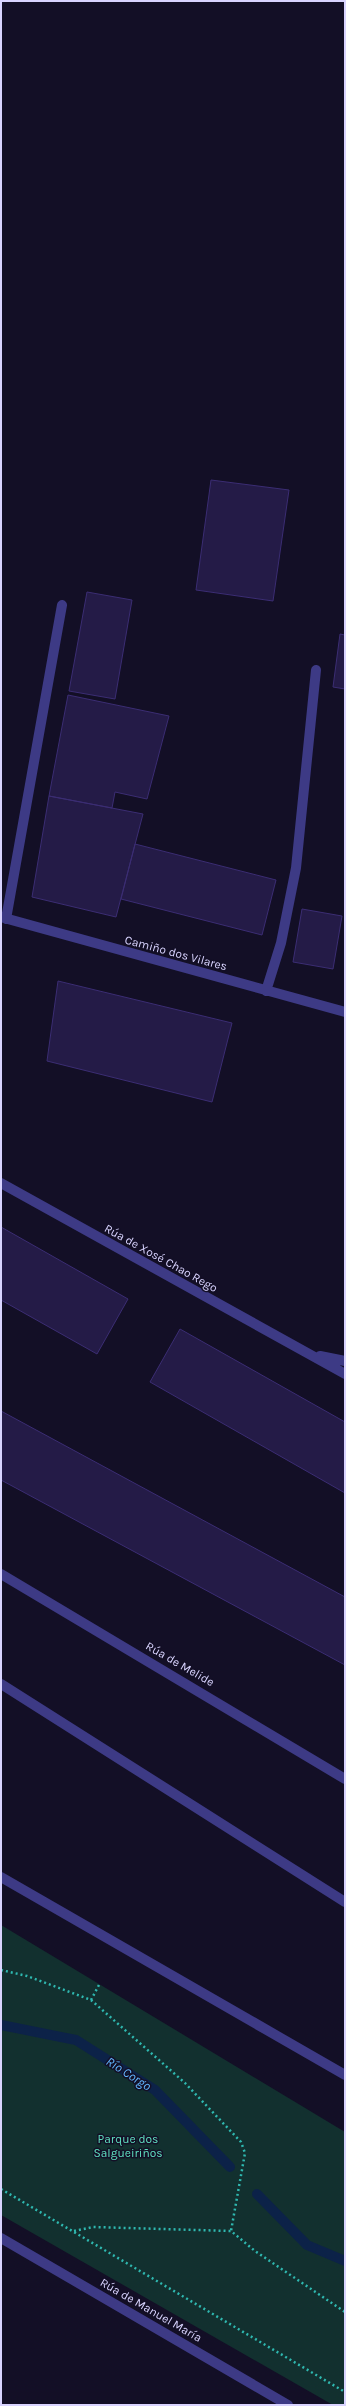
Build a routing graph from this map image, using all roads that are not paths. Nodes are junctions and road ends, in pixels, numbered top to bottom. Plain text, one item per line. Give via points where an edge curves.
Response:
1 (62, 605) dead end
2 (316, 670) dead end
3 (4, 918) edge
4 (266, 991) junction
5 (345, 1012) edge
6 (1, 1183) edge
7 (310, 1354) junction
8 (345, 1361) edge
9 (345, 1374) edge
10 (1, 1574) edge
11 (1, 1684) edge
12 (345, 1779) edge
13 (1, 1878) edge
14 (345, 1902) edge
15 (345, 2075) edge
16 (1, 2238) edge
17 (288, 2405) edge

1 - 3 street
2 - 4 street via 296,868 281,943
3 - 4 street, Camiño dos Vilares
4 - 5 street, Camiño dos Vilares
6 - 7 street, Rúa de Xosé Chao Rego
7 - 8 street, Rúa de Xosé Chao Rego
7 - 9 street, Rúa de Xosé Chao Rego
10 - 12 street, Rúa de Melide
11 - 14 street
13 - 15 street
16 - 17 street, Rúa de Manuel María

